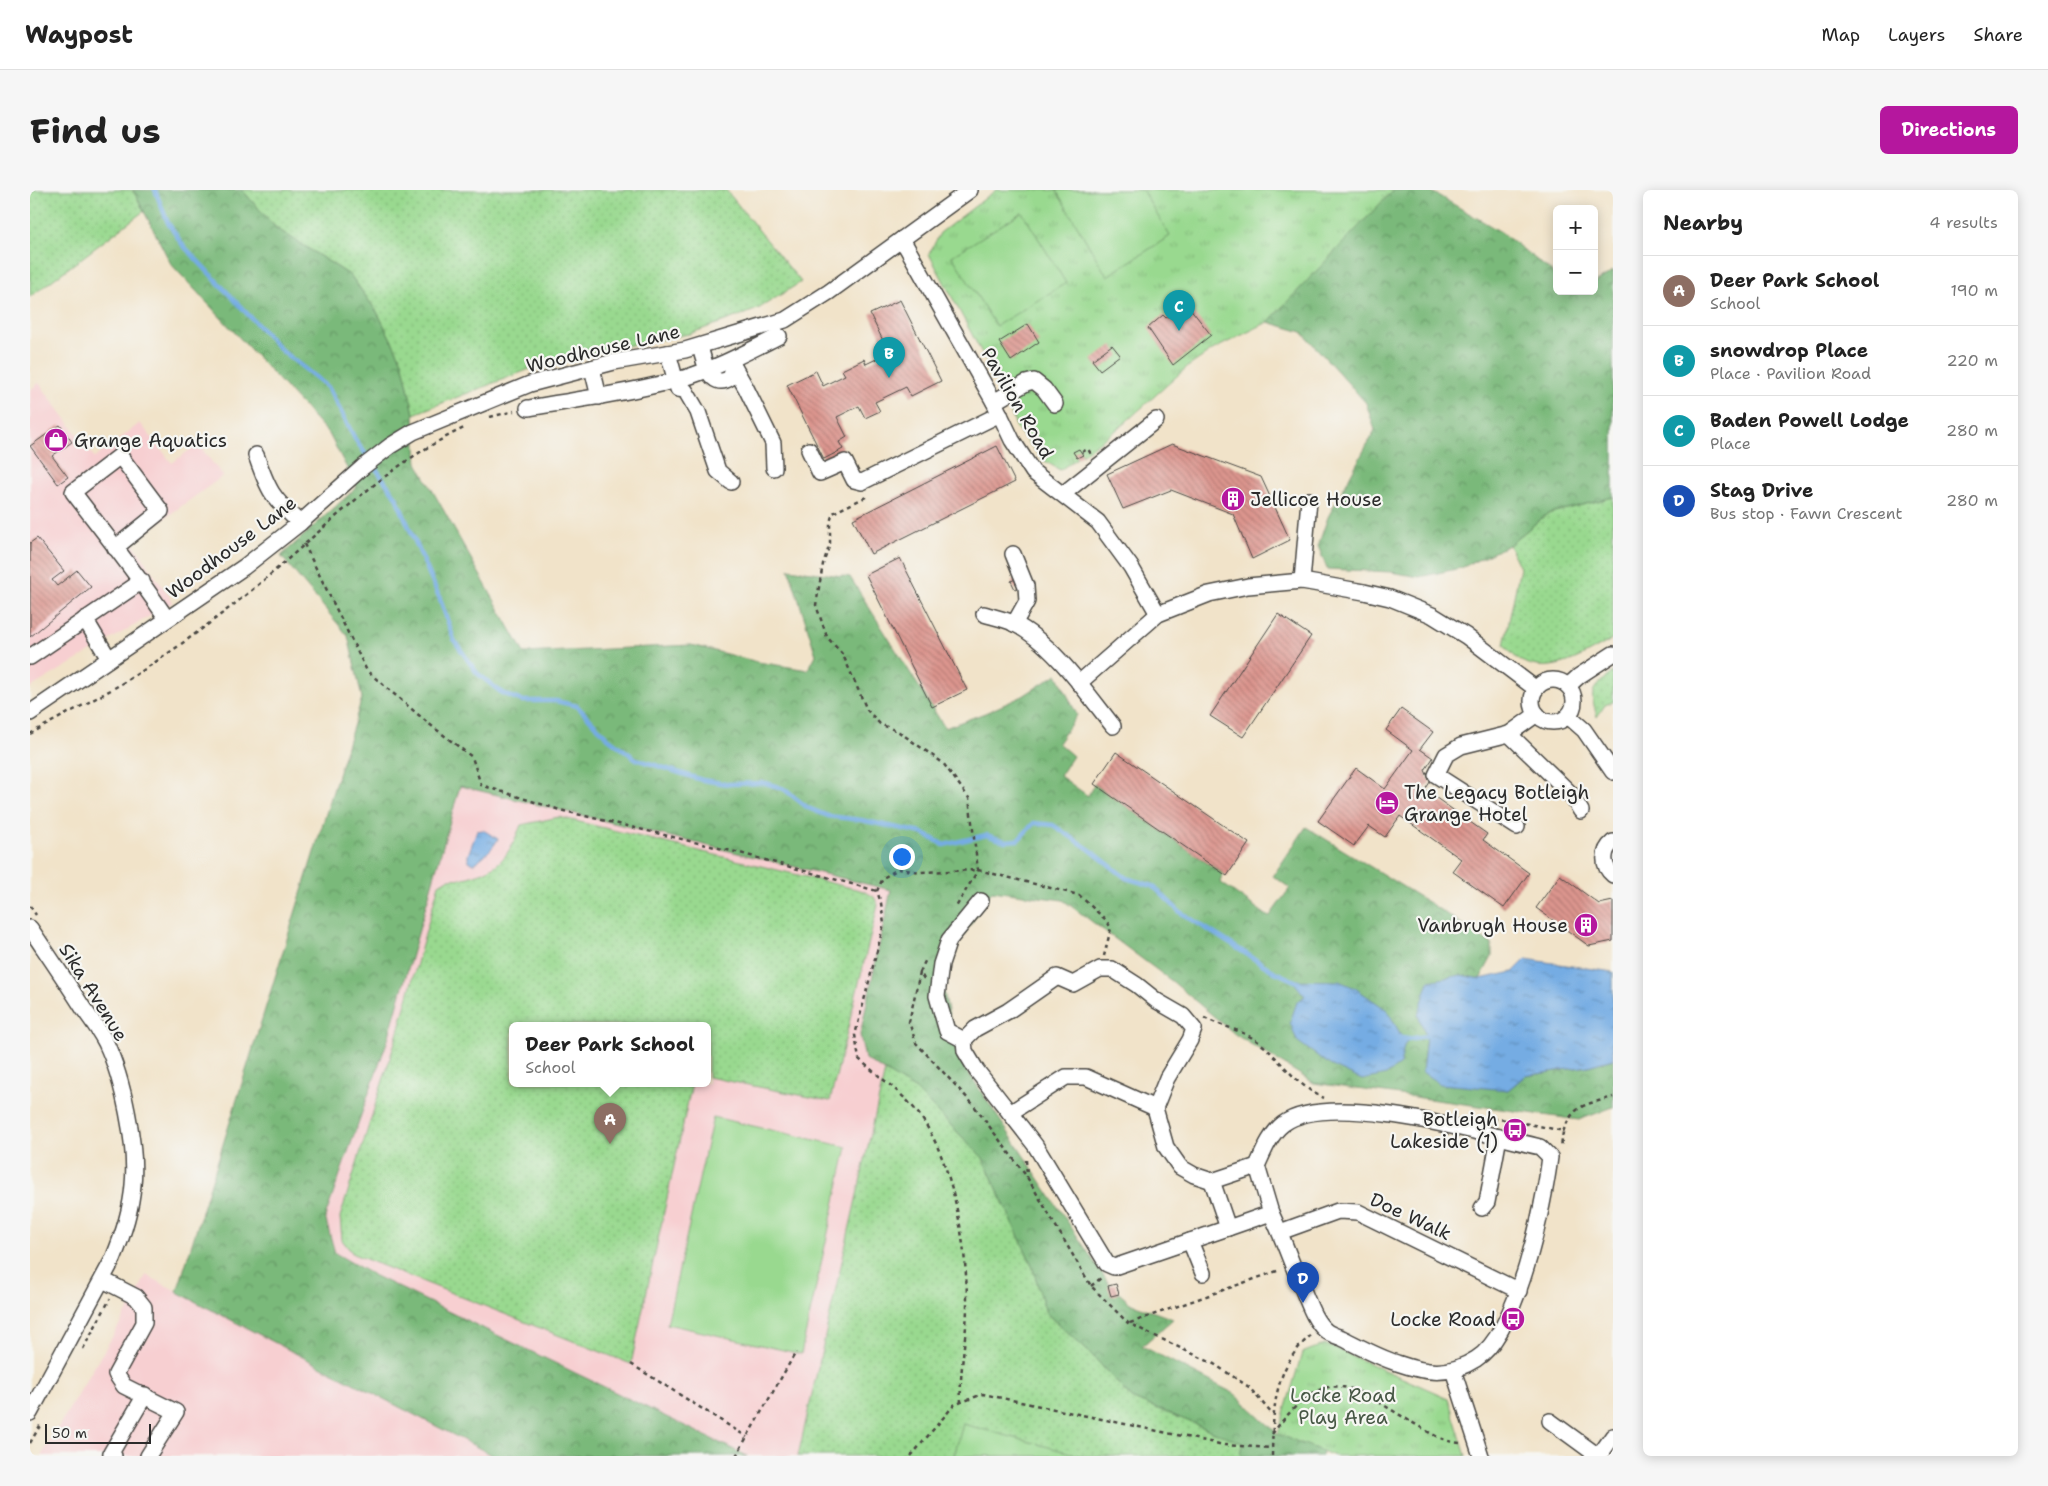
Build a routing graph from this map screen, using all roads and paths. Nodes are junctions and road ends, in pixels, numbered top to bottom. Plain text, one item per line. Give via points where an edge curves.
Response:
1 (970, 190) edge
2 (902, 239) junction
3 (779, 336) dead end
4 (700, 346) junction
5 (668, 353) junction
6 (732, 364) junction
7 (592, 368) junction
8 (706, 369) junction
9 (675, 380) junction
10 (599, 397) junction
11 (1055, 404) dead end
12 (528, 408) joint
13 (997, 408) junction
14 (484, 419) dead end
15 (1156, 420) dead end
16 (466, 427) dead end
17 (1088, 448) dead end
18 (808, 450) dead end
19 (1082, 452) dead end
20 (256, 455) dead end
21 (774, 468) dead end
22 (731, 482) dead end
23 (1063, 494) junction
24 (867, 496) dead end
25 (1309, 500) dead end
26 (300, 522) junction
27 (304, 544) junction
28 (115, 548) junction
29 (1013, 554) dead end
30 (1302, 581) junction
31 (142, 582) junction
32 (984, 614) dead end
33 (1158, 614) junction
34 (85, 619) junction
35 (167, 620) junction
36 (1014, 624) junction
37 (1613, 654) edge
38 (30, 657) edge
39 (109, 659) junction
40 (1079, 683) junction
41 (1568, 686) junction
42 (1536, 689) junction
43 (30, 713) edge
44 (1536, 714) junction
45 (1568, 716) junction
46 (1113, 726) dead end
47 (30, 734) edge
48 (1509, 734) junction
49 (1613, 772) edge
50 (1581, 811) dead end
51 (1517, 827) dead end
52 (1613, 842) edge
53 (978, 870) junction
54 (1613, 875) edge
55 (878, 892) junction
56 (981, 900) dead end
57 (30, 906) edge
58 (35, 925) edge
59 (1104, 953) junction
60 (1111, 957) dead end
61 (1100, 969) junction
62 (1203, 1018) dead end
63 (964, 1040) junction
64 (1613, 1097) edge
65 (1330, 1100) dead end
66 (1155, 1108) junction
67 (1010, 1112) junction
68 (1485, 1119) dead end
69 (1563, 1132) junction
70 (1499, 1137) junction
71 (1561, 1149) dead end
72 (1257, 1166) junction
73 (1212, 1181) junction
74 (1482, 1208) dead end
75 (1271, 1213) junction
76 (1228, 1228) junction
77 (1280, 1232) junction
78 (1190, 1241) junction
79 (1293, 1266) junction
80 (1204, 1273) dead end
81 (109, 1283) junction
82 (1519, 1291) junction
83 (1128, 1323) dead end
84 (1325, 1330) junction
85 (796, 1352) dead end
86 (78, 1356) dead end
87 (631, 1364) dead end
88 (1453, 1370) junction
89 (145, 1396) junction
90 (961, 1403) junction
91 (37, 1415) edge
92 (1550, 1421) dead end
93 (1272, 1434) junction
94 (1613, 1436) edge
95 (747, 1437) junction
96 (1475, 1440) junction
97 (30, 1444) edge
98 (1272, 1448) junction
99 (114, 1456) edge
100 (148, 1456) edge
101 (736, 1456) edge
102 (911, 1456) edge
103 (1272, 1456) edge
104 (1481, 1456) edge
105 (1599, 1456) edge

1 - 2 street, Woodhouse Lane
2 - 4 street, Woodhouse Lane via 785,320
2 - 13 street, Pavilion Road
3 - 6 street
4 - 5 street, Woodhouse Lane
4 - 8 street
5 - 7 street, Woodhouse Lane
5 - 9 street
6 - 8 street
6 - 21 street via 773,443
7 - 10 street
7 - 26 street, Woodhouse Lane via 530,384 413,432 378,455
8 - 9 street
9 - 10 street
9 - 22 street via 678,389 685,390 698,412 718,471
10 - 12 street
11 - 13 street via 1034,381 1026,383
12 - 14 path
13 - 18 street via 862,482 854,480 845,462 820,473
13 - 23 street, Pavilion Road via 1012,440 1033,472
15 - 23 street
16 - 27 path via 394,469
17 - 19 path
20 - 26 street via 268,490
23 - 33 street, Pavilion Road via 1098,522 1131,567
24 - 53 path via 833,513 830,544 816,605 827,637 842,655 867,710 880,724 899,732 943,763 969,798
25 - 30 street
26 - 35 street, Woodhouse Lane via 244,567
27 - 47 path via 179,646 125,682
27 - 55 path via 367,671 472,757 481,785 560,810 740,853
28 - 28 street via 73,492 120,456 160,511
28 - 31 street
29 - 36 street via 1026,586 1027,601
30 - 33 street via 1248,586 1209,594
30 - 42 street via 1390,598 1432,615 1466,636
31 - 34 street
31 - 35 street
32 - 36 street
33 - 40 street
34 - 38 street
34 - 39 street
35 - 39 street, Woodhouse Lane
36 - 40 street via 1045,645
37 - 41 street
39 - 43 street, Woodhouse Lane
40 - 46 street
41 - 42 street via 1548,681
41 - 45 street via 1574,697
42 - 44 street via 1532,701
44 - 45 street via 1556,722
44 - 48 street
45 - 49 street via 1584,730
48 - 50 street via 1570,793
48 - 51 street via 1462,746 1446,755 1436,775
52 - 54 street via 1604,857
53 - 55 path via 921,872 898,869 883,878
53 - 59 path via 1079,895 1111,928
55 - 90 path via 884,924 855,1035 859,1059 901,1094 926,1124 955,1201 965,1263 967,1305
56 - 63 street via 949,940 941,964 937,996 947,1031
57 - 58 path
58 - 81 street, Sika Avenue via 106,1043 118,1076 129,1124 133,1184
59 - 60 path
59 - 61 path
61 - 63 street via 1073,984 1057,977 975,1029
61 - 66 street via 1112,969 1137,984 1157,1001 1183,1016 1194,1029 1167,1078
62 - 65 path via 1248,1035 1266,1048 1296,1079
63 - 67 street via 965,1051 977,1071
64 - 69 path via 1582,1106 1572,1114
66 - 67 street via 1086,1077 1066,1077
66 - 73 street via 1166,1147 1180,1167
67 - 78 street via 1035,1146 1108,1264 1114,1267
68 - 69 path via 1508,1120
69 - 71 path
70 - 72 street via 1426,1120 1340,1110 1302,1114 1282,1125
70 - 74 street via 1487,1202
70 - 82 street via 1540,1147 1550,1157
72 - 73 street
72 - 75 street
73 - 76 street
75 - 76 street
75 - 77 street
76 - 78 street
77 - 79 street
77 - 82 street, Doe Walk via 1338,1211 1358,1212
78 - 80 street
79 - 83 path
79 - 84 street via 1312,1314
81 - 86 path
81 - 89 street via 136,1297 144,1307 144,1323 116,1374 124,1386
81 - 91 street, Sika Avenue
82 - 88 street via 1490,1347 1477,1359
84 - 88 street via 1385,1359 1422,1371
84 - 93 path via 1309,1336 1292,1355 1272,1414
85 - 95 path
87 - 95 path
88 - 96 street
89 - 99 street via 111,1453
89 - 100 street via 176,1412
90 - 98 path via 983,1394 1224,1445
90 - 102 path via 954,1405
91 - 97 path
92 - 105 street
93 - 96 path via 1302,1400 1324,1387 1335,1386 1380,1402 1449,1442
93 - 98 path
94 - 105 street
95 - 101 path
96 - 104 street
98 - 103 path

